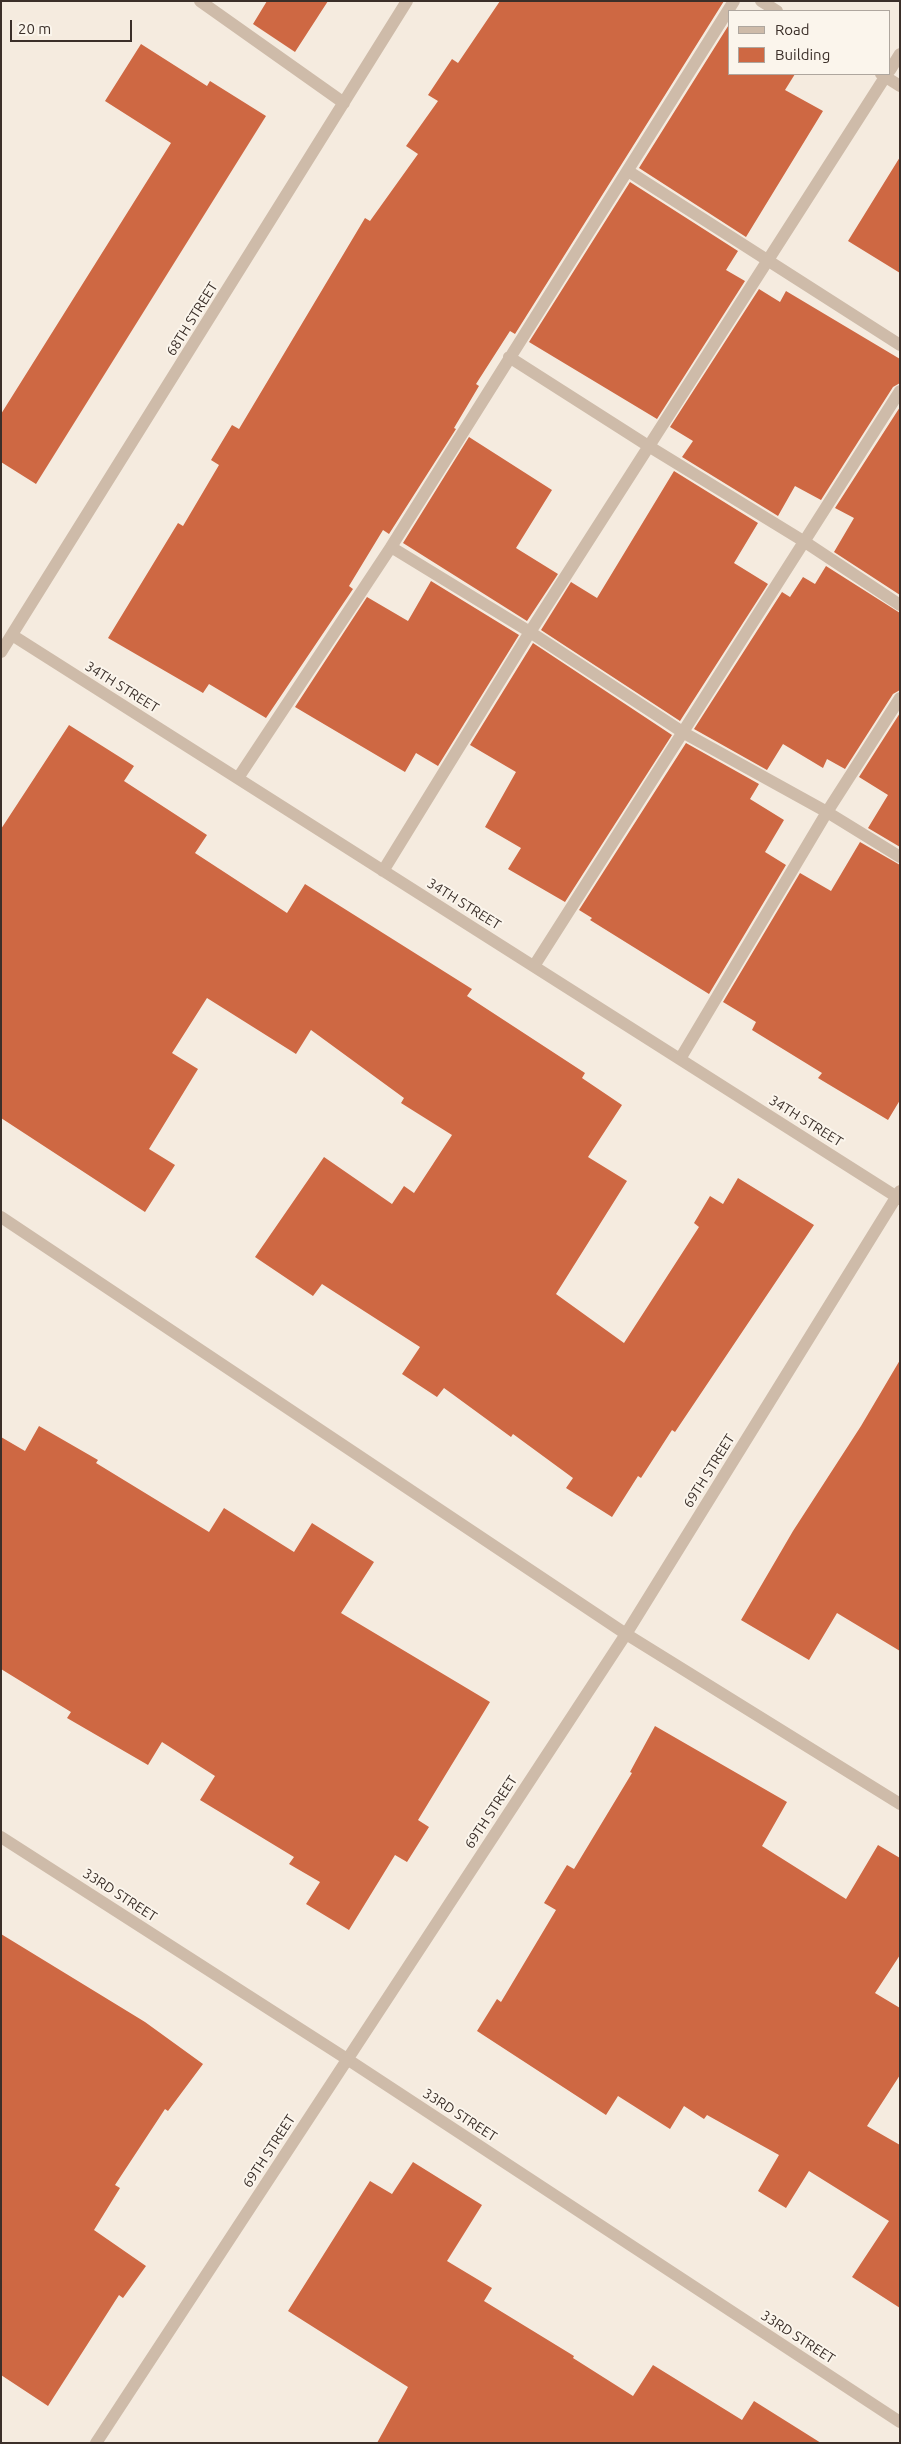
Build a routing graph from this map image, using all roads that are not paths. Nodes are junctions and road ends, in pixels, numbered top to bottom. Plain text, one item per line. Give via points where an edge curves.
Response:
1 (200, 1) edge
2 (407, 1) edge
3 (761, 1) edge
4 (775, 10) edge
5 (728, 11) edge
6 (900, 54) edge
7 (891, 66) edge
8 (885, 75) edge
9 (888, 75) edge
10 (900, 86) edge
11 (344, 103) junction
12 (628, 171) junction
13 (770, 260) junction
14 (900, 345) edge
15 (509, 357) junction
16 (900, 392) edge
17 (650, 447) junction
18 (806, 542) junction
19 (391, 547) junction
20 (900, 605) edge
21 (530, 632) junction
22 (12, 635) junction
23 (1, 652) edge
24 (900, 698) edge
25 (684, 733) junction
26 (238, 778) junction
27 (827, 812) junction
28 (900, 857) edge
29 (383, 871) junction
30 (534, 966) junction
31 (680, 1059) junction
32 (899, 1196) edge
33 (1, 1216) edge
34 (626, 1634) junction
35 (900, 1804) edge
36 (1, 1837) edge
37 (347, 2058) junction
38 (900, 2422) edge
39 (96, 2443) edge

1 - 11 street
2 - 11 street, 68TH STREET
3 - 4 street
5 - 12 street
6 - 7 street
8 - 13 street
9 - 10 street
11 - 22 street, 68TH STREET
12 - 13 street
12 - 15 street
13 - 14 street
13 - 17 street
15 - 17 street
15 - 19 street
16 - 18 street
17 - 18 street
17 - 21 street
18 - 20 street
18 - 25 street
19 - 21 street
19 - 26 street
21 - 25 street
21 - 29 street
22 - 23 street, 68TH STREET
22 - 26 street, 34TH STREET
24 - 27 street
25 - 27 street
25 - 30 street
26 - 29 street, 34TH STREET
27 - 28 street
27 - 31 street
29 - 30 street, 34TH STREET
30 - 31 street, 34TH STREET
31 - 32 street, 34TH STREET
32 - 34 street, 69TH STREET
33 - 34 street
34 - 35 street
34 - 37 street, 69TH STREET
36 - 37 street, 33RD STREET
37 - 38 street, 33RD STREET
37 - 39 street, 69TH STREET

